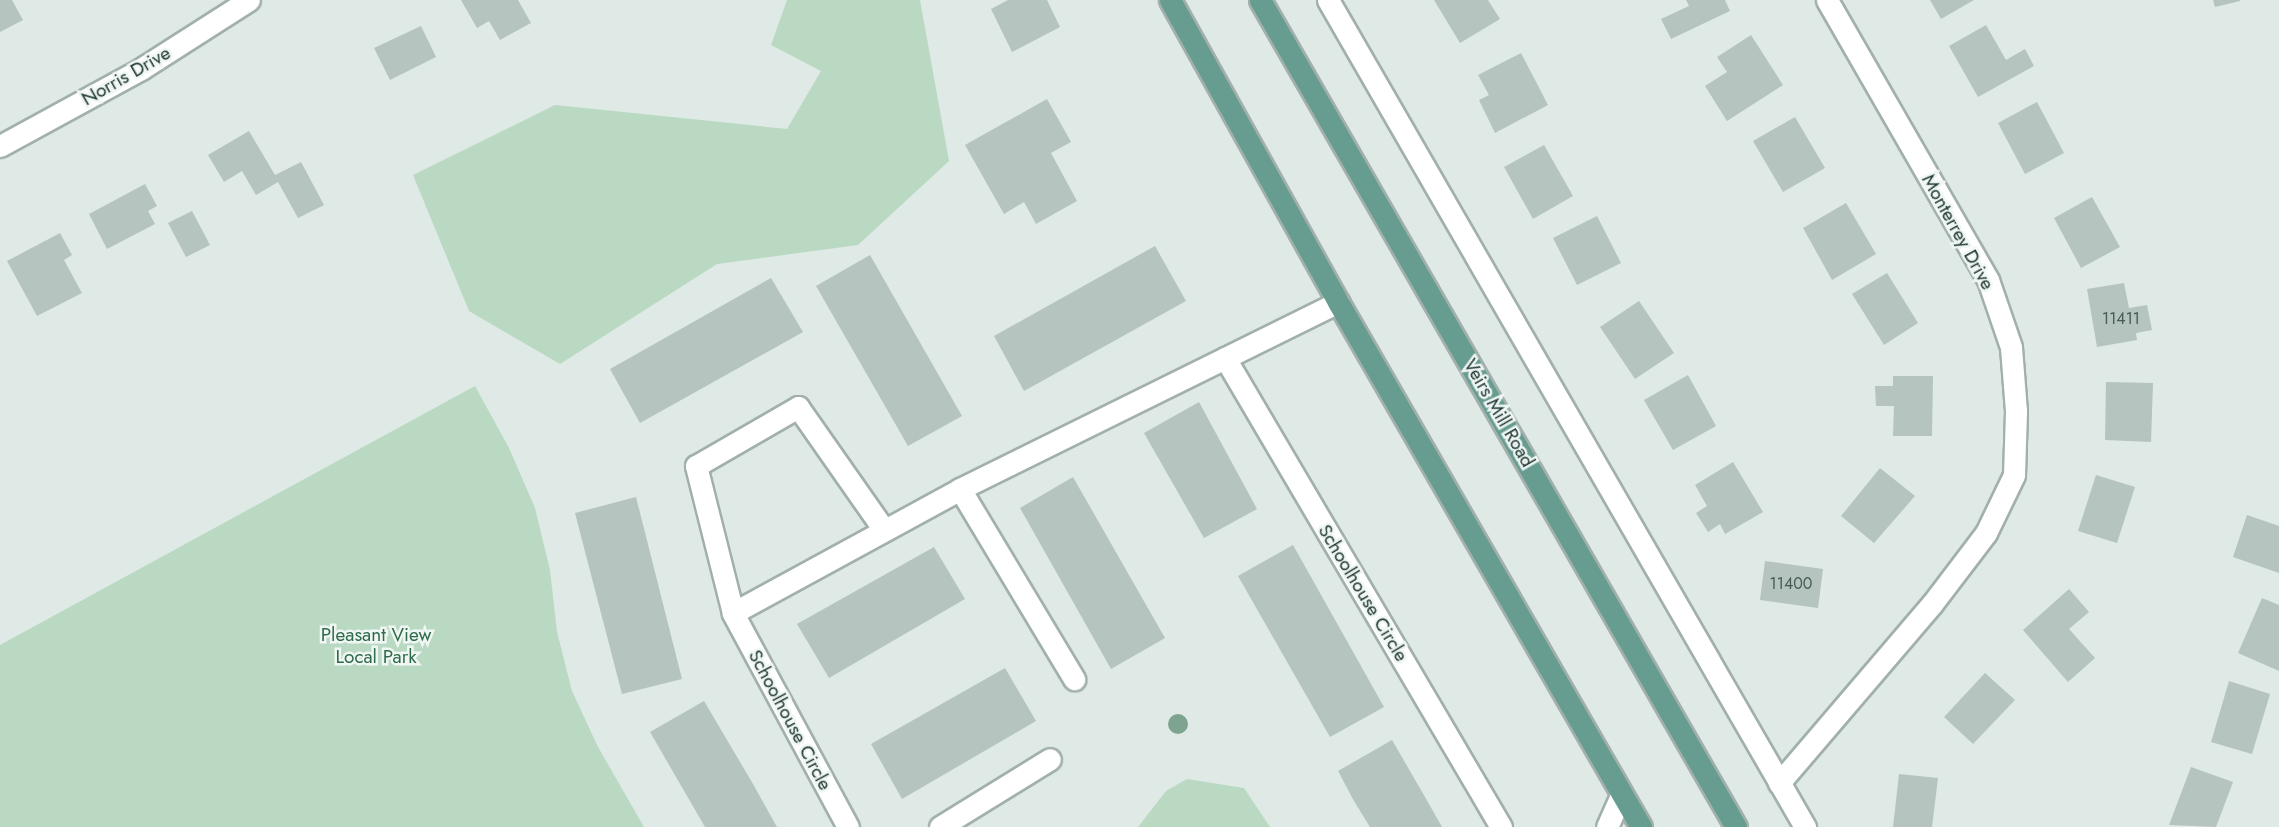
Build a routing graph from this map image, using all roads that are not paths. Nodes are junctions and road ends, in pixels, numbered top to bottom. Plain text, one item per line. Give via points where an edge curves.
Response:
1 (1170, 0) edge
2 (1260, 0) edge
3 (1328, 0) edge
4 (1827, 0) edge
5 (244, 1) edge
6 (0, 146) edge
7 (1338, 302) junction
8 (1225, 358) junction
9 (960, 489) junction
10 (884, 530) junction
11 (733, 613) junction
12 (1074, 679) dead end
13 (1050, 759) dead end
14 (1779, 783) junction
15 (1622, 794) junction
16 (848, 827) edge
17 (940, 827) edge
18 (1502, 827) edge
19 (1607, 827) edge
20 (1641, 827) edge
21 (1736, 827) edge
22 (1805, 827) edge

1 - 7 main road
2 - 21 main road, Veirs Mill Road
3 - 14 street
4 - 14 street, Monterrey Drive via 1988,280 2011,347 2014,475 1986,533 1932,604
5 - 6 street, Norris Drive via 141,69
7 - 8 street
7 - 15 main road
8 - 9 street
8 - 18 street, Schoolhouse Circle
9 - 10 street
9 - 12 street
10 - 11 street
10 - 11 street, Schoolhouse Circle via 798,407 696,466
11 - 16 street, Schoolhouse Circle
13 - 17 street
14 - 22 street
15 - 19 street
15 - 20 main road

